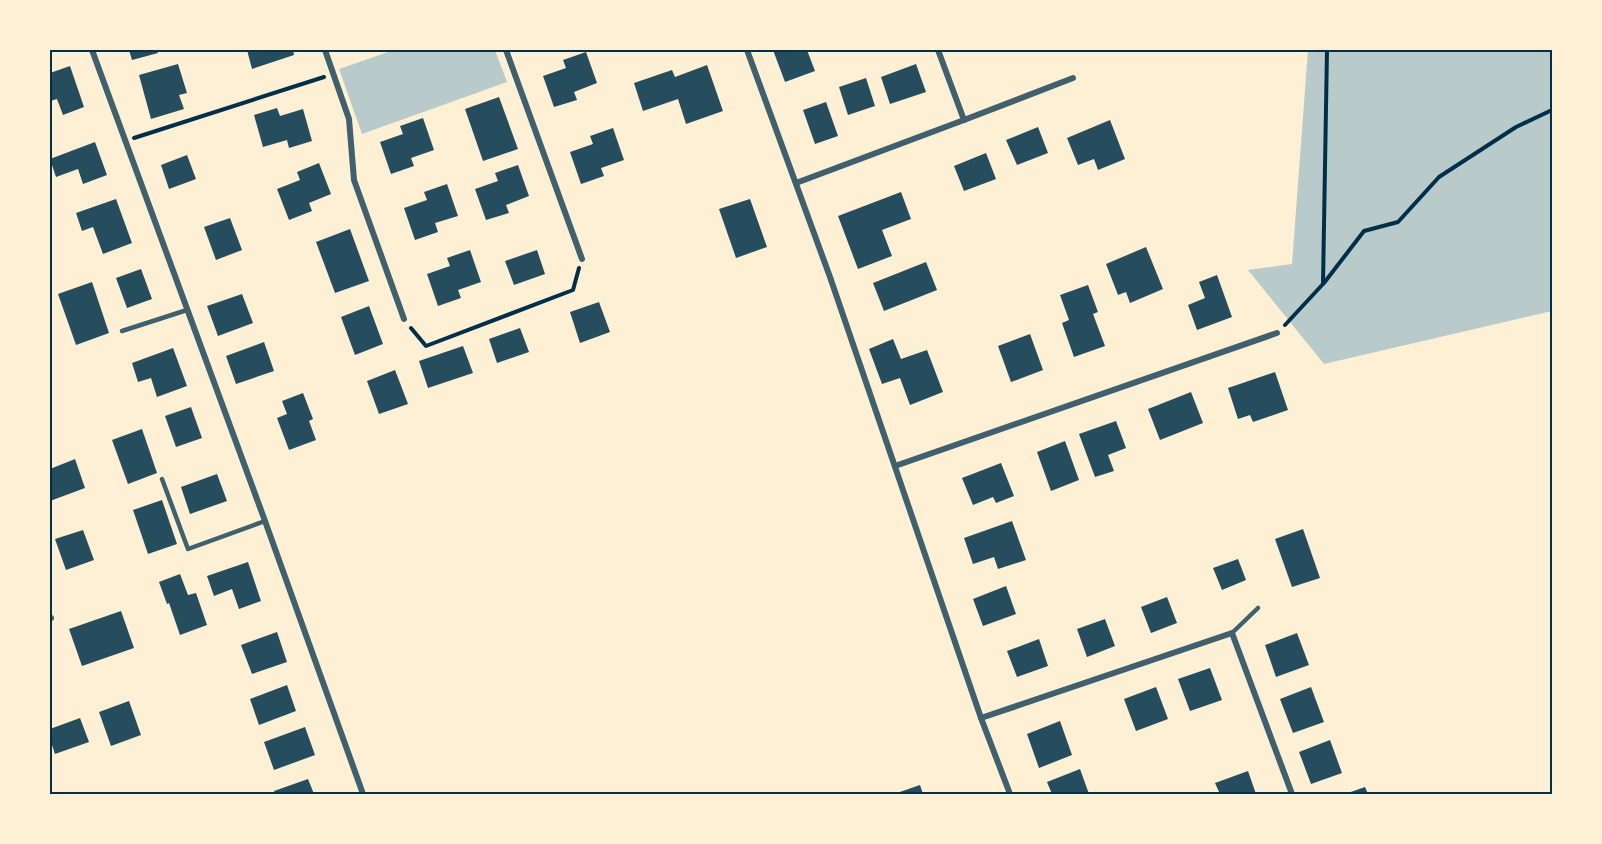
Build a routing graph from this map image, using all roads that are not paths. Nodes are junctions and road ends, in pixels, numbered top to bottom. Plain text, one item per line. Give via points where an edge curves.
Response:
1 (92, 50) edge
2 (325, 50) edge
3 (506, 50) edge
4 (747, 50) edge
5 (938, 50) edge
6 (1073, 78) dead end
7 (964, 120) junction
8 (796, 183) junction
9 (582, 259) road end
10 (187, 310) junction
11 (404, 319) road end
12 (122, 331) dead end
13 (1277, 333) road end
14 (895, 466) junction
15 (162, 479) dead end
16 (265, 521) junction
17 (1258, 608) dead end
18 (1232, 633) junction
19 (981, 718) junction
20 (363, 795) edge
21 (1010, 795) edge
22 (1292, 795) edge

1 - 10 street
2 - 11 street via 349,120 354,180
3 - 9 street
4 - 8 street
5 - 7 street
6 - 7 street
7 - 8 street
8 - 14 street
10 - 12 lane
10 - 16 street
13 - 14 street
14 - 19 street
15 - 16 lane via 188,549
16 - 20 street
17 - 18 lane
18 - 19 street
18 - 22 street
19 - 21 street

